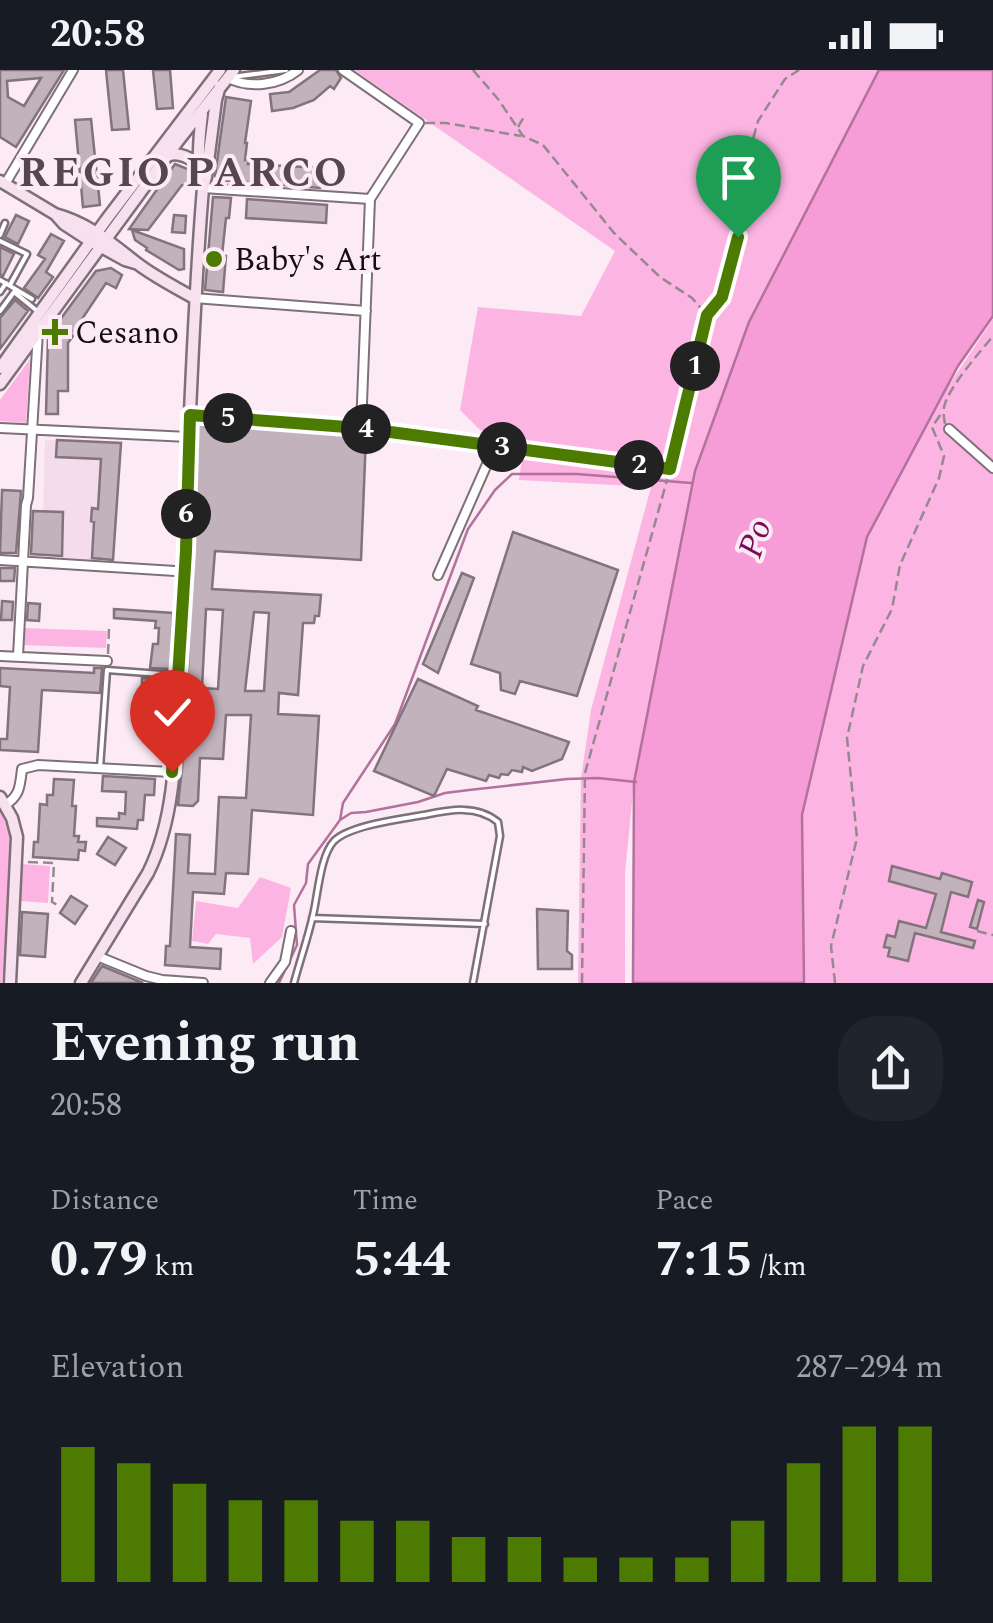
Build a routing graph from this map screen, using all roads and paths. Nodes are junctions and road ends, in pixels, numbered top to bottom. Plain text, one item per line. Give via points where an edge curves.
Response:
1 (72, 70) edge
2 (286, 70) edge
3 (298, 70) edge
4 (343, 70) edge
5 (473, 70) edge
6 (799, 70) edge
7 (221, 76) edge
8 (202, 110) junction
9 (525, 115) dead end
10 (419, 123) junction
11 (518, 128) junction
12 (523, 136) junction
13 (167, 157) junction
14 (199, 167) junction
15 (3, 183) edge
16 (203, 188) junction
17 (370, 198) junction
18 (6, 223) dead end
19 (0, 238) edge
20 (99, 240) junction
21 (5, 283) edge
22 (0, 292) edge
23 (194, 298) junction
24 (32, 299) dead end
25 (366, 310) junction
26 (0, 311) edge
27 (40, 313) junction
28 (707, 315) junction
29 (38, 332) junction
30 (993, 336) edge
31 (0, 368) edge
32 (0, 384) edge
33 (943, 411) junction
34 (190, 415) junction
35 (0, 428) edge
36 (360, 428) junction
37 (949, 429) joint
38 (31, 430) junction
39 (189, 437) junction
40 (495, 446) junction
41 (993, 468) edge
42 (670, 469) junction
43 (0, 560) edge
44 (23, 562) junction
45 (175, 572) dead end
46 (438, 575) dead end
47 (109, 628) dead end
48 (0, 656) edge
49 (18, 656) junction
50 (107, 666) junction
51 (178, 675) junction
52 (100, 768) junction
53 (172, 772) junction
54 (3, 801) edge
55 (16, 861) junction
56 (59, 906) dead end
57 (312, 918) junction
58 (485, 924) junction
59 (291, 931) dead end
60 (977, 931) dead end
61 (993, 935) edge
62 (97, 956) junction
63 (10, 983) edge
64 (81, 983) edge
65 (203, 983) edge
66 (270, 983) edge
67 (294, 983) edge
68 (473, 983) edge
69 (582, 983) edge
70 (835, 983) edge

1 - 15 street
2 - 7 lane
3 - 7 street via 273,83
4 - 10 street
5 - 11 path
6 - 28 path via 785,79 758,122 738,237 722,297
7 - 8 street
7 - 16 street
7 - 20 street
8 - 13 street
8 - 14 street
9 - 11 path
10 - 12 path
10 - 17 street
11 - 12 path
12 - 28 path via 543,145 614,234
13 - 14 street via 178,155
13 - 20 street
14 - 16 street
15 - 20 street
16 - 17 street
16 - 23 street
17 - 25 street
18 - 19 lane
19 - 21 lane via 27,254
20 - 23 street
20 - 27 street
20 - 29 street
21 - 22 lane
21 - 24 lane
23 - 25 street
23 - 34 street
25 - 36 street
26 - 27 lane via 14,292
27 - 31 street
28 - 42 path
29 - 32 street
29 - 38 street
30 - 33 path
33 - 37 path
33 - 70 path via 932,427 944,456 939,478 900,565 892,609 863,666 847,738 857,838 831,946
34 - 36 street
34 - 39 street
35 - 38 street
36 - 40 street
37 - 41 street
38 - 39 street
38 - 44 street
39 - 51 street
40 - 42 path
40 - 46 street
42 - 69 path via 586,774
43 - 44 street
44 - 45 street
44 - 49 street
47 - 50 path
48 - 49 street
49 - 50 street
50 - 51 lane
50 - 52 lane
51 - 53 street
52 - 53 street
52 - 54 street via 22,769 19,791
53 - 62 street via 156,856
54 - 55 street via 16,831
55 - 56 path via 54,863 52,902
55 - 63 street
57 - 58 lane
57 - 58 lane via 334,841 354,830 466,809 487,812 498,822
57 - 67 lane
58 - 68 lane
59 - 66 street via 285,962
60 - 61 path
62 - 64 street
62 - 65 street via 146,976

